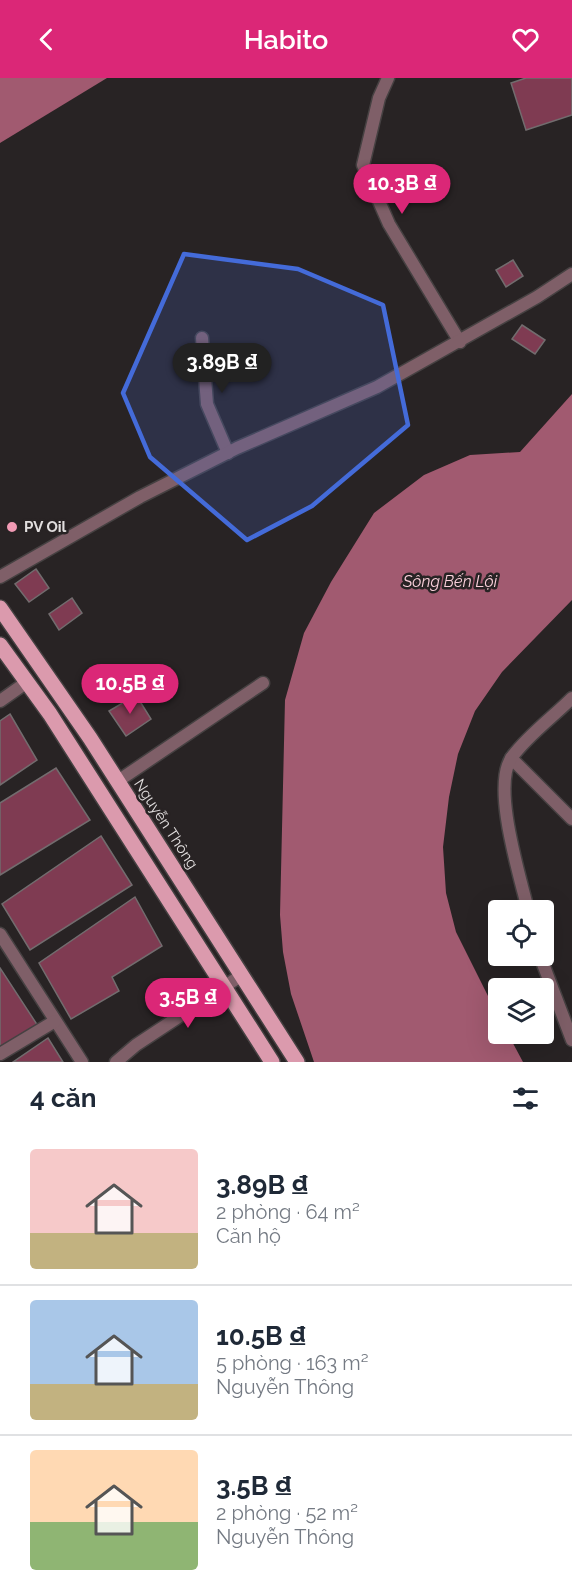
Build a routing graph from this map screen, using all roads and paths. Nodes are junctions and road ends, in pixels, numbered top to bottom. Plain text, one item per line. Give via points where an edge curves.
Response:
1 (388, 78) edge
2 (572, 274) edge
3 (202, 338) dead end
4 (460, 342) junction
5 (228, 453) junction
6 (0, 577) edge
7 (0, 608) edge
8 (0, 645) edge
9 (27, 682) junction
10 (263, 683) dead end
11 (572, 698) edge
12 (0, 701) edge
13 (511, 758) junction
14 (118, 781) junction
15 (572, 819) edge
16 (526, 900) edge
17 (0, 934) edge
18 (544, 966) edge
19 (242, 975) junction
20 (224, 987) junction
21 (55, 1020) junction
22 (572, 1040) edge
23 (0, 1054) edge
24 (82, 1062) edge
25 (116, 1062) edge
26 (272, 1062) edge
27 (297, 1062) edge

1 - 4 street via 379,98 363,165 389,224
2 - 4 street
3 - 5 street via 207,404
4 - 5 street via 377,387
5 - 6 street via 140,497
7 - 14 main road, Nguyễn Thông
8 - 9 main road
9 - 12 street
9 - 20 main road
10 - 14 street
11 - 13 street
13 - 15 street
13 - 16 street via 503,785 504,804
14 - 19 main road, Nguyễn Thông
17 - 21 street
18 - 22 street
19 - 20 street
19 - 27 main road, Nguyễn Thông
20 - 25 street
20 - 26 main road
21 - 23 street
21 - 24 street

